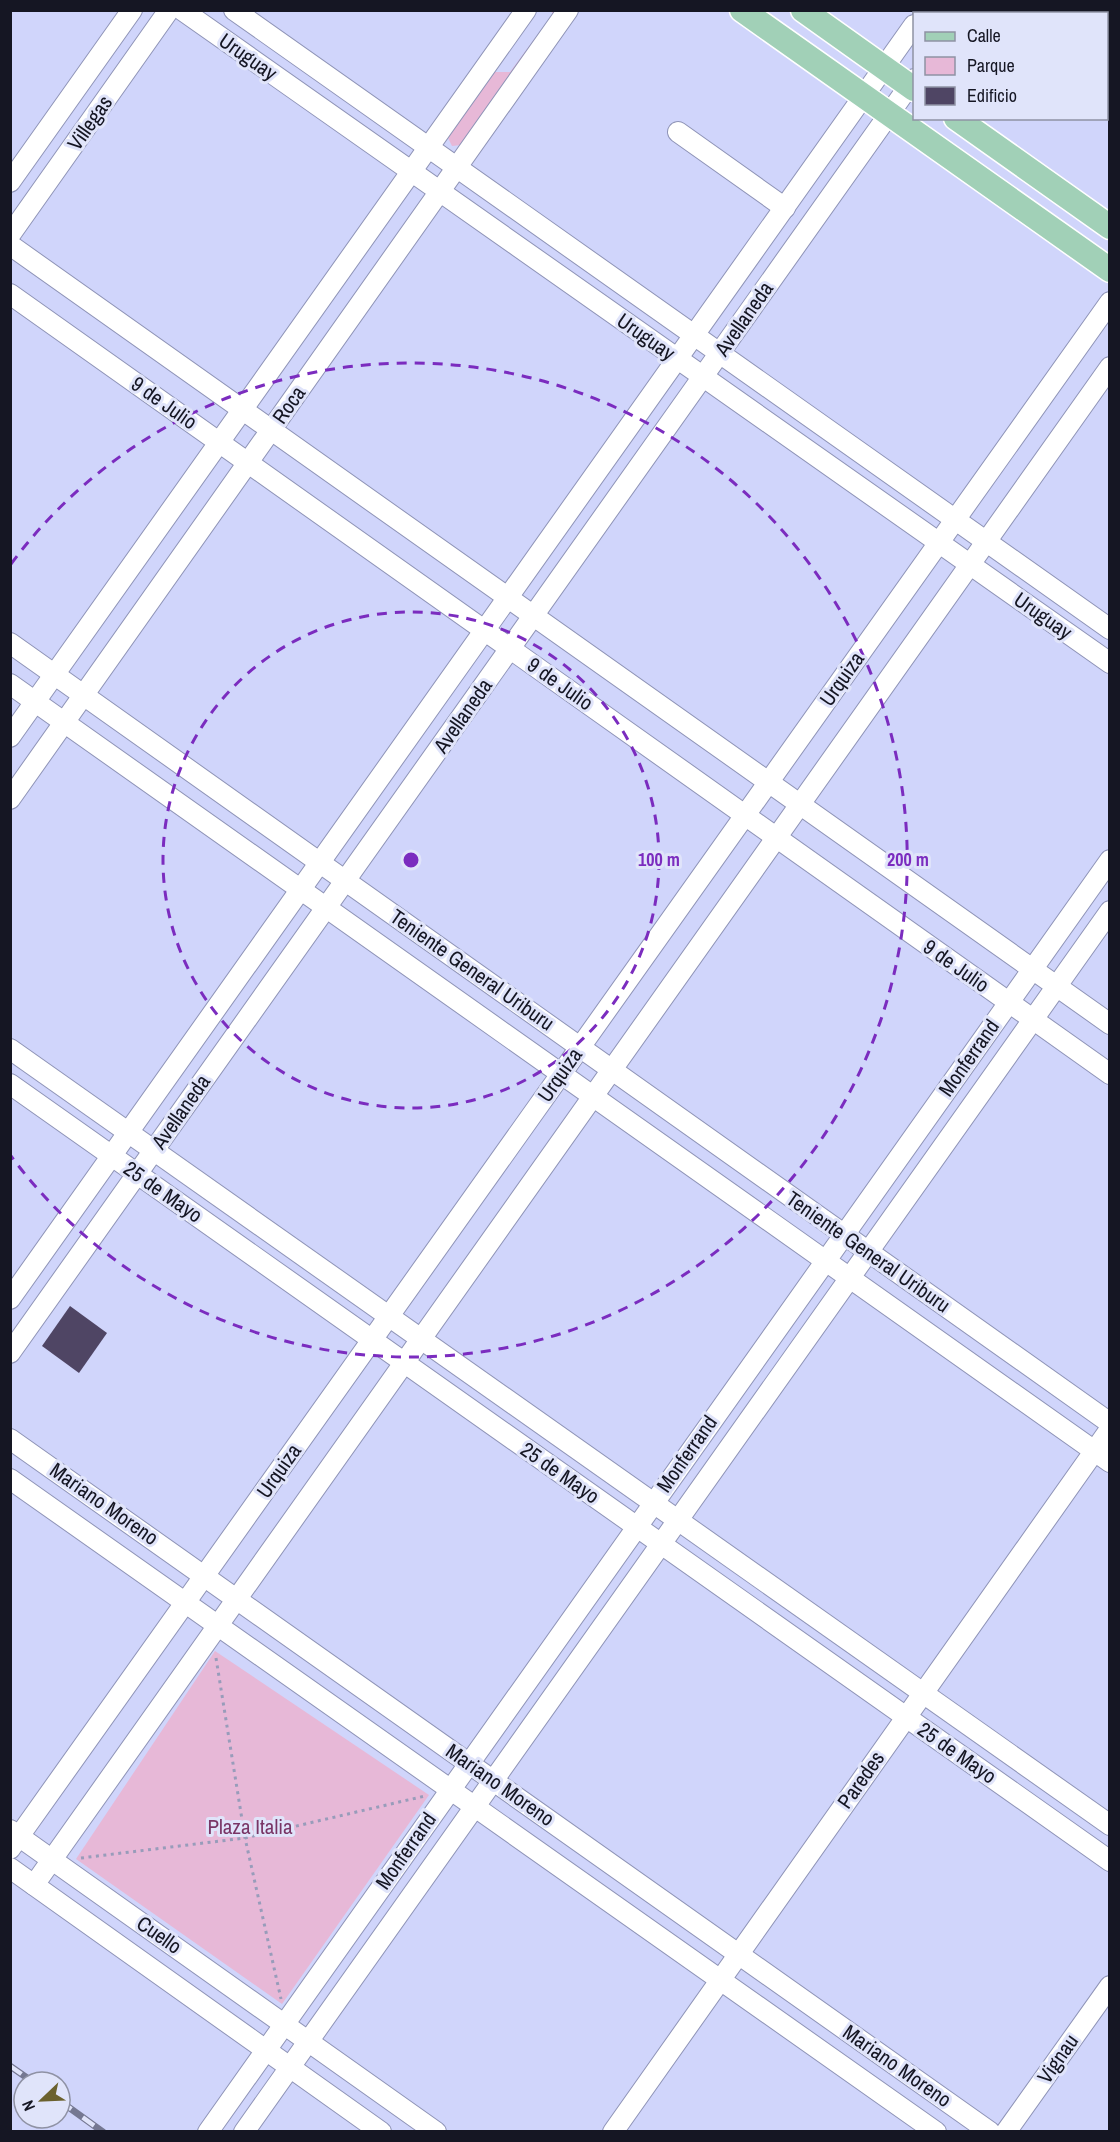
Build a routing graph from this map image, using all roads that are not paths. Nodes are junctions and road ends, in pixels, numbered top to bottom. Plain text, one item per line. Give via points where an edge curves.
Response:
1 (132, 10) edge
2 (170, 10) edge
3 (182, 10) edge
4 (234, 10) edge
5 (526, 10) edge
6 (568, 10) edge
7 (742, 10) edge
8 (803, 10) edge
9 (913, 29) edge
10 (884, 68) junction
11 (913, 84) edge
12 (864, 97) junction
13 (889, 114) junction
14 (959, 120) edge
15 (678, 132) dead end
16 (429, 148) junction
17 (457, 168) junction
18 (412, 172) junction
19 (10, 182) edge
20 (440, 192) junction
21 (785, 208) junction
22 (1110, 227) edge
23 (10, 235) edge
24 (10, 245) edge
25 (1110, 270) edge
26 (10, 294) edge
27 (1110, 302) edge
28 (694, 336) junction
29 (719, 354) junction
30 (678, 359) junction
31 (1110, 367) edge
32 (703, 377) junction
33 (243, 410) junction
34 (272, 430) junction
35 (219, 443) junction
36 (248, 463) junction
37 (955, 520) junction
38 (986, 542) junction
39 (938, 543) junction
40 (970, 565) junction
41 (508, 598) junction
42 (534, 616) junction
43 (1110, 629) edge
44 (485, 631) junction
45 (10, 643) edge
46 (510, 649) junction
47 (1110, 663) edge
48 (55, 675) junction
49 (10, 684) edge
50 (84, 695) junction
51 (36, 702) junction
52 (65, 722) junction
53 (10, 737) edge
54 (768, 782) junction
55 (10, 799) edge
56 (800, 804) junction
57 (745, 815) junction
58 (776, 837) junction
59 (1110, 860) edge
60 (320, 863) junction
61 (345, 881) junction
62 (301, 890) junction
63 (326, 908) junction
64 (1110, 911) edge
65 (1032, 969) junction
66 (1056, 986) junction
67 (1008, 1003) junction
68 (1033, 1020) junction
69 (1110, 1024) edge
70 (580, 1047) junction
71 (10, 1048) edge
72 (612, 1070) junction
73 (561, 1074) junction
74 (1110, 1074) edge
75 (10, 1084) edge
76 (593, 1096) junction
77 (129, 1132) junction
78 (154, 1150) junction
79 (112, 1156) junction
80 (138, 1174) junction
81 (844, 1234) junction
82 (868, 1251) junction
83 (825, 1261) junction
84 (849, 1278) junction
85 (10, 1299) edge
86 (389, 1316) junction
87 (421, 1339) junction
88 (372, 1340) junction
89 (10, 1353) edge
90 (404, 1363) junction
91 (1110, 1422) edge
92 (1110, 1429) edge
93 (10, 1439) edge
94 (1102, 1457) edge
95 (10, 1479) edge
96 (653, 1503) junction
97 (678, 1520) junction
98 (636, 1527) junction
99 (661, 1544) junction
100 (204, 1576) junction
101 (237, 1599) junction
102 (186, 1602) junction
103 (218, 1625) junction
104 (923, 1693) junction
105 (906, 1717) junction
106 (469, 1763) junction
107 (493, 1780) junction
108 (450, 1789) junction
109 (475, 1806) junction
110 (1110, 1825) edge
111 (14, 1838) edge
112 (52, 1860) junction
113 (1110, 1861) edge
114 (10, 1868) edge
115 (34, 1885) junction
116 (739, 1954) junction
117 (720, 1980) junction
118 (1110, 1986) edge
119 (283, 2014) junction
120 (308, 2041) junction
121 (266, 2049) junction
122 (290, 2067) junction
123 (208, 2132) edge
124 (244, 2132) edge
125 (381, 2132) edge
126 (436, 2132) edge
127 (613, 2132) edge
128 (936, 2132) edge
129 (990, 2132) edge
130 (1006, 2132) edge

1 - 19 street, Villegas
2 - 23 street, Villegas
3 - 18 street, Uruguay
4 - 16 street, Uruguay
5 - 16 street, Roca
6 - 17 street, Roca
7 - 12 main road
8 - 10 main road
9 - 10 street, Avellaneda
10 - 11 main road
10 - 12 street, Avellaneda
11 - 13 street, Avellaneda
12 - 13 main road
12 - 21 street, Avellaneda
13 - 25 main road
13 - 29 street, Avellaneda
14 - 22 main road
15 - 21 street
16 - 17 street, Uruguay
16 - 18 street, Roca
17 - 20 street, Roca
17 - 28 street, Uruguay
18 - 20 street, Uruguay
18 - 33 street, Roca
20 - 30 street, Uruguay
20 - 34 street, Roca
21 - 28 street, Avellaneda
24 - 33 street, 9 de Julio
26 - 35 street, 9 de Julio
27 - 37 street, Urquiza
28 - 29 street, Uruguay
28 - 30 street, Avellaneda
29 - 32 street, Avellaneda
29 - 37 street, Uruguay
30 - 32 street, Uruguay
30 - 41 street, Avellaneda
31 - 38 street, Urquiza
32 - 39 street, Uruguay
32 - 42 street, Avellaneda
33 - 34 street, 9 de Julio
33 - 35 street, Roca
34 - 36 street, Roca
34 - 41 street, 9 de Julio
35 - 36 street, 9 de Julio
35 - 48 street, Roca
36 - 44 street, 9 de Julio
36 - 50 street, Roca
37 - 38 street, Uruguay
37 - 39 street, Urquiza
38 - 40 street, Urquiza
38 - 43 street, Uruguay
39 - 40 street, Uruguay
39 - 54 street, Urquiza
40 - 47 street, Uruguay
40 - 56 street, Urquiza
41 - 42 street, 9 de Julio
41 - 44 street, Avellaneda
42 - 46 street, Avellaneda
42 - 54 street, 9 de Julio
44 - 46 street, 9 de Julio
44 - 60 street, Avellaneda
45 - 48 street, Teniente General Uriburu
46 - 57 street, 9 de Julio
46 - 61 street, Avellaneda
48 - 50 street, Teniente General Uriburu
48 - 51 street, Roca
49 - 51 street, Teniente General Uriburu
50 - 52 street, Roca
50 - 60 street, Teniente General Uriburu
51 - 52 street, Teniente General Uriburu
51 - 53 street, Roca
52 - 55 street, Roca
52 - 62 street, Teniente General Uriburu
54 - 56 street, 9 de Julio
54 - 57 street, Urquiza
56 - 58 street, Urquiza
56 - 65 street, 9 de Julio
57 - 58 street, 9 de Julio
57 - 70 street, Urquiza
58 - 67 street, 9 de Julio
58 - 72 street, Urquiza
59 - 65 street, Monferrand
60 - 61 street, Teniente General Uriburu
60 - 62 street, Avellaneda
61 - 63 street, Avellaneda
61 - 70 street, Teniente General Uriburu
62 - 63 street, Teniente General Uriburu
62 - 77 street, Avellaneda
63 - 73 street, Teniente General Uriburu
63 - 78 street, Avellaneda
64 - 66 street, Monferrand
65 - 66 street, 9 de Julio
65 - 67 street, Monferrand
66 - 68 street, Monferrand
66 - 69 street, 9 de Julio
67 - 68 street, 9 de Julio
67 - 81 street, Monferrand
68 - 74 street, 9 de Julio
68 - 82 street, Monferrand
70 - 72 street, Teniente General Uriburu
70 - 73 street, Urquiza
71 - 77 street, 25 de Mayo
72 - 76 street, Urquiza
72 - 81 street, Teniente General Uriburu
73 - 76 street, Teniente General Uriburu
73 - 86 street, Urquiza
75 - 79 street, 25 de Mayo
76 - 83 street, Teniente General Uriburu
76 - 87 street, Urquiza
77 - 78 street, 25 de Mayo
77 - 79 street, Avellaneda
78 - 80 street, Avellaneda
78 - 86 street, 25 de Mayo
79 - 80 street, 25 de Mayo
79 - 85 street, Avellaneda
80 - 88 street, 25 de Mayo
80 - 89 street, Avellaneda
81 - 82 street, Teniente General Uriburu
81 - 83 street, Monferrand
82 - 84 street, Monferrand
82 - 91 street, Teniente General Uriburu
83 - 84 street, Teniente General Uriburu
83 - 96 street, Monferrand
84 - 94 street, Teniente General Uriburu
84 - 97 street, Monferrand
86 - 87 street, 25 de Mayo
86 - 88 street, Urquiza
87 - 90 street, Urquiza
87 - 96 street, 25 de Mayo
88 - 90 street, 25 de Mayo
88 - 100 street, Urquiza
90 - 98 street, 25 de Mayo
90 - 101 street, Urquiza
92 - 94 street, Paredes
93 - 100 street, Mariano Moreno
94 - 104 street, Paredes
95 - 102 street, Mariano Moreno
96 - 97 street, 25 de Mayo
96 - 98 street, Monferrand
97 - 99 street, Monferrand
97 - 104 street, 25 de Mayo
98 - 99 street, 25 de Mayo
98 - 106 street, Monferrand
99 - 105 street, 25 de Mayo
99 - 107 street, Monferrand
100 - 101 street, Mariano Moreno
100 - 102 street, Urquiza
101 - 103 street, Urquiza
101 - 106 street, Mariano Moreno
102 - 103 street, Mariano Moreno
102 - 111 street, Urquiza
103 - 108 street, Mariano Moreno
103 - 112 street, Urquiza
104 - 105 street, Paredes
104 - 110 street, 25 de Mayo
105 - 113 street, 25 de Mayo
105 - 116 street, Paredes
106 - 107 street, Mariano Moreno
106 - 108 street, Monferrand
107 - 109 street, Monferrand
107 - 116 street, Mariano Moreno
108 - 109 street, Mariano Moreno
108 - 119 street, Monferrand
109 - 117 street, Mariano Moreno
109 - 120 street, Monferrand
111 - 112 street, Cuello
112 - 115 street, Urquiza
112 - 119 street, Cuello
114 - 115 street, Cuello
115 - 121 street, Cuello
116 - 117 street, Paredes
116 - 129 street, Mariano Moreno
117 - 127 street, Paredes
117 - 128 street, Mariano Moreno
118 - 130 street, Vignau
119 - 120 street, Cuello
119 - 121 street, Monferrand
120 - 122 street, Monferrand
120 - 126 street, Cuello
121 - 122 street, Cuello
121 - 123 street, Monferrand
122 - 124 street, Monferrand
122 - 125 street, Cuello

